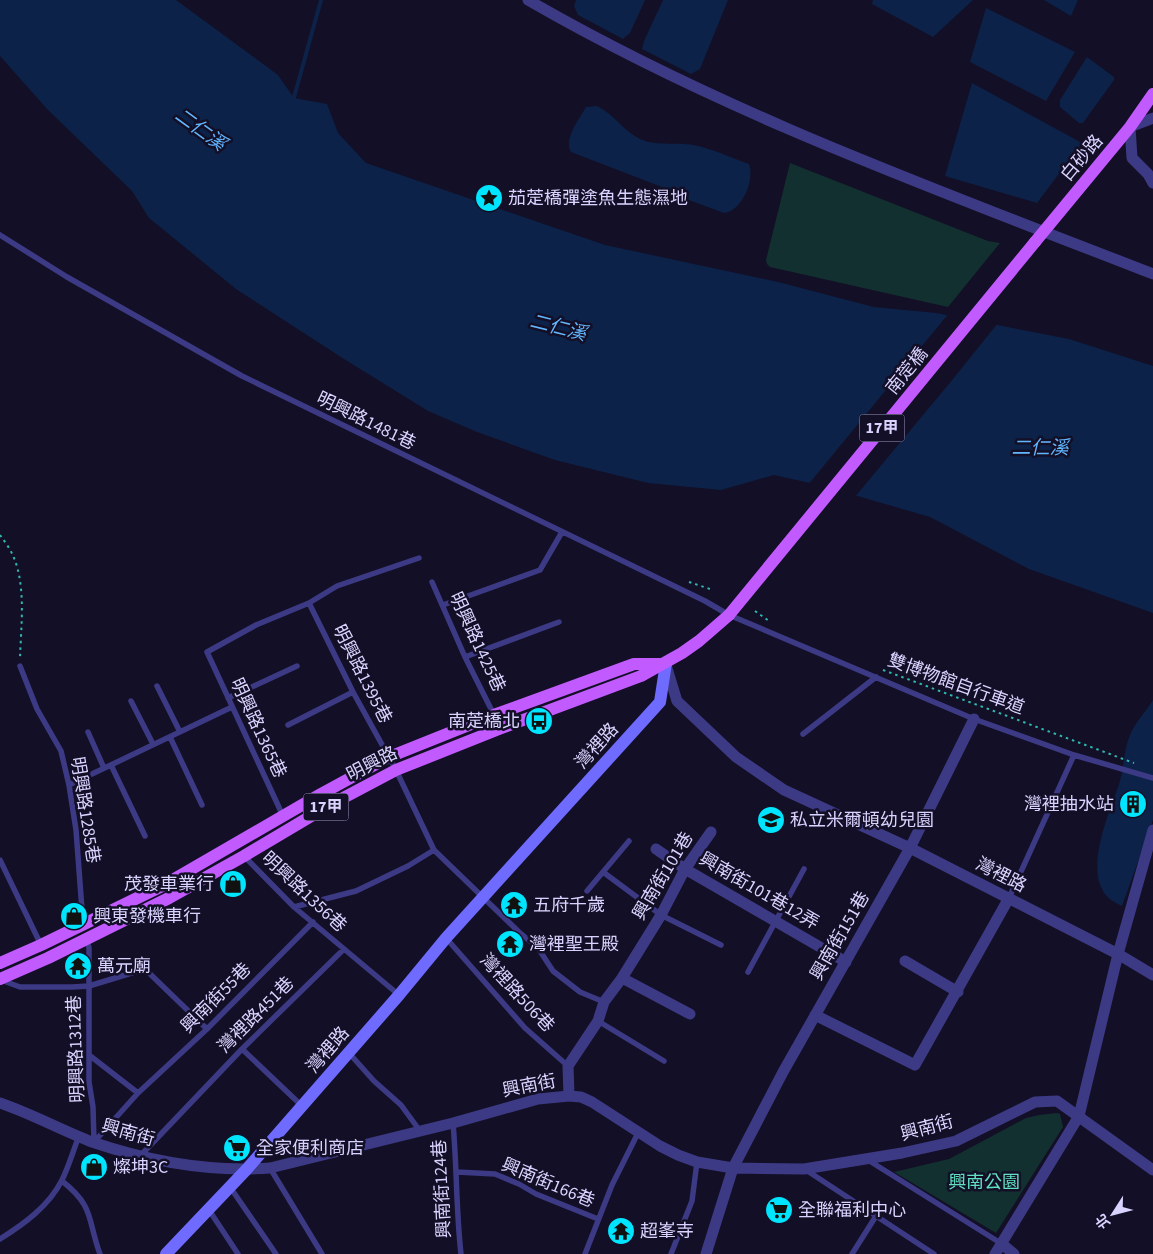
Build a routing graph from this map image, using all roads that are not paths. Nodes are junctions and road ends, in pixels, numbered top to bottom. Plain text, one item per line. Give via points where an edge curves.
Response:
1 (528, 0) edge
2 (1153, 94) edge
3 (1153, 118) edge
4 (1130, 127) junction
5 (1151, 176) edge
6 (1044, 231) junction
7 (0, 235) edge
8 (1036, 242) joint
9 (1153, 274) edge
10 (562, 532) junction
11 (419, 558) dead end
12 (432, 582) dead end
13 (309, 603) junction
14 (443, 606) junction
15 (729, 615) junction
16 (559, 622) dead end
17 (465, 657) junction
18 (666, 663) junction
19 (20, 666) road end
20 (296, 666) dead end
21 (876, 677) junction
22 (157, 686) dead end
23 (353, 692) junction
24 (228, 698) junction
25 (131, 701) dead end
26 (232, 707) junction
27 (494, 715) junction
28 (974, 719) junction
29 (288, 725) dead end
30 (88, 732) dead end
31 (180, 732) junction
32 (802, 734) dead end
33 (170, 737) junction
34 (153, 744) junction
35 (1074, 755) junction
36 (389, 757) junction
37 (111, 765) junction
38 (104, 768) junction
39 (396, 770) junction
40 (1153, 778) edge
41 (69, 785) junction
42 (202, 805) dead end
43 (283, 816) junction
44 (1153, 830) edge
45 (711, 832) dead end
46 (145, 836) dead end
47 (629, 841) dead end
48 (910, 848) junction
49 (656, 849) dead end
50 (434, 850) junction
51 (244, 856) junction
52 (0, 860) edge
53 (685, 869) junction
54 (804, 869) dead end
55 (603, 872) junction
56 (587, 891) dead end
57 (484, 897) junction
58 (1009, 898) junction
59 (294, 906) junction
60 (661, 915) junction
61 (775, 920) junction
62 (313, 922) junction
63 (84, 925) junction
64 (87, 938) junction
65 (446, 938) junction
66 (41, 945) junction
67 (721, 945) dead end
68 (344, 949) junction
69 (1118, 954) junction
70 (905, 961) dead end
71 (846, 962) junction
72 (0, 963) edge
73 (748, 972) dead end
74 (1153, 975) edge
75 (622, 978) junction
76 (0, 979) edge
77 (89, 986) junction
78 (958, 992) junction
79 (399, 995) junction
80 (604, 1002) junction
81 (690, 1014) dead end
82 (816, 1015) junction
83 (598, 1021) junction
84 (207, 1030) junction
85 (242, 1049) junction
86 (348, 1053) junction
87 (89, 1055) junction
88 (664, 1061) dead end
89 (568, 1066) junction
90 (138, 1093) junction
91 (569, 1096) junction
92 (0, 1103) edge
93 (302, 1106) junction
94 (1079, 1116) junction
95 (453, 1123) junction
96 (420, 1131) junction
97 (638, 1133) junction
98 (79, 1136) junction
99 (94, 1142) junction
100 (141, 1155) junction
101 (866, 1159) junction
102 (697, 1162) junction
103 (270, 1168) junction
104 (733, 1168) junction
105 (804, 1168) junction
106 (246, 1170) junction
107 (1153, 1170) edge
108 (457, 1172) junction
109 (62, 1181) junction
110 (230, 1187) junction
111 (209, 1210) junction
112 (876, 1216) junction
113 (598, 1219) junction
114 (0, 1239) edge
115 (999, 1249) edge
116 (100, 1254) edge
117 (166, 1254) edge
118 (238, 1254) edge
119 (276, 1254) edge
120 (322, 1254) edge
121 (461, 1254) edge
122 (585, 1254) edge
123 (671, 1254) edge
124 (706, 1254) edge
125 (852, 1254) edge
126 (934, 1254) edge
127 (1014, 1254) edge

1 - 6 street via 642,63 793,132
2 - 4 main road, 白砂路 / 17甲
3 - 4 street
4 - 5 street via 1132,158
4 - 6 main road, 白砂路 / 17甲
6 - 8 main road, 白砂路 / 17甲
6 - 9 street
7 - 10 lane, 明興路1481巷 via 67,277 242,376
8 - 15 main road, 南萣橋 / 17甲, bridge
10 - 14 lane via 540,570
10 - 15 lane, 明興路1481巷
11 - 13 lane via 337,586
12 - 14 lane, 明興路1425巷
13 - 23 lane, 明興路1395巷
13 - 24 lane, 明興路1365巷 via 256,625 207,652
14 - 17 lane, 明興路1425巷
15 - 18 main road, 明興路 / 17甲
15 - 21 lane
16 - 17 lane
17 - 27 lane, 明興路1425巷
18 - 27 main road, 明興路 / 17甲 via 634,664
18 - 39 main road, 明興路 / 17甲 via 641,676
18 - 48 street, 灣裡路 via 677,701 736,757 784,790
18 - 57 street, 灣裡路 via 660,702
19 - 41 lane, 明興路1285巷 via 37,709 61,751
20 - 24 lane
21 - 28 lane
21 - 32 lane
22 - 31 lane
23 - 29 lane
23 - 36 lane, 明興路1395巷
24 - 26 lane, 明興路1365巷
25 - 34 lane
26 - 31 lane
26 - 43 lane, 明興路1365巷
27 - 36 main road, 明興路 / 17甲
28 - 35 lane
28 - 48 street, 興南街151巷
30 - 38 lane
31 - 33 lane
33 - 34 lane
33 - 42 lane
34 - 37 lane
35 - 40 lane
35 - 58 lane
36 - 39 lane, 明興路1395巷
36 - 43 main road, 明興路 / 17甲
37 - 38 lane
37 - 46 lane
38 - 41 lane
39 - 50 lane, 明興路1395巷
39 - 51 main road, 明興路 / 17甲
41 - 63 lane, 明興路1285巷
43 - 63 main road, 明興路 / 17甲 via 164,885
44 - 69 street
45 - 53 street, 興南街101巷
47 - 55 lane
48 - 58 street, 灣裡路
48 - 71 street, 興南街151巷
49 - 53 street, 興南街101巷12弄
50 - 57 lane
50 - 59 lane via 356,891
51 - 59 lane, 明興路1356巷
51 - 64 main road, 明興路 / 17甲 via 170,898
52 - 66 lane
53 - 60 street, 興南街101巷
53 - 61 street, 興南街101巷12弄
54 - 61 lane
55 - 56 lane
55 - 60 lane
57 - 65 street, 灣裡路
57 - 80 lane via 538,948 553,971 580,992
58 - 69 street, 灣裡路
58 - 78 street
59 - 62 lane, 明興路1356巷
60 - 67 lane
60 - 75 street, 興南街101巷
61 - 71 street, 興南街101巷12弄
61 - 73 lane
62 - 68 lane, 明興路1356巷
62 - 84 lane, 興南街55巷
63 - 64 lane, 明興路1312巷
63 - 66 main road, 明興路 / 17甲
64 - 76 main road, 明興路 / 17甲
64 - 77 lane, 明興路1312巷
65 - 79 street, 灣裡路
65 - 89 lane, 灣裡路506巷 via 526,1028
66 - 72 main road, 明興路 / 17甲
68 - 79 lane
68 - 85 lane, 灣裡路451巷
69 - 74 street
69 - 94 street
70 - 78 street
71 - 82 street, 興南街151巷
75 - 80 street, 興南街101巷
75 - 81 street
76 - 77 lane via 20,987
77 - 84 lane via 147,971
77 - 87 lane, 明興路1312巷
78 - 82 street via 915,1065
79 - 86 street, 灣裡路
80 - 83 street, 興南街101巷
82 - 104 street, 興南街151巷
83 - 88 lane
83 - 89 street, 興南街101巷
84 - 90 lane, 興南街55巷
85 - 93 lane
85 - 100 lane, 灣裡路451巷
86 - 93 street, 灣裡路
86 - 96 lane via 401,1105
87 - 90 lane
87 - 99 lane, 明興路1312巷
89 - 91 street
90 - 99 lane, 興南街55巷
91 - 95 street, 興南街 via 538,1099
91 - 97 street, 興南街 via 592,1102
92 - 98 street, 興南街
93 - 106 street, 灣裡路
94 - 101 street, 興南街 via 1057,1101 1035,1102 956,1141
94 - 107 street, 興南街
94 - 115 street
95 - 96 street, 興南街
95 - 108 lane, 興南街124巷
96 - 103 street, 興南街
97 - 102 street, 興南街
97 - 113 lane, 興南街166巷
98 - 99 street, 興南街
98 - 109 lane
99 - 100 street, 興南街
100 - 106 street, 興南街 via 168,1162
101 - 105 street, 興南街
101 - 115 lane
102 - 104 street, 興南街
102 - 123 lane via 692,1201
103 - 106 street, 興南街
103 - 120 lane
104 - 105 street, 興南街
104 - 124 street, 興南街151巷
105 - 112 lane
106 - 110 street, 灣裡路
108 - 113 lane, 興南街166巷 via 495,1174
108 - 121 lane, 興南街124巷
109 - 114 lane via 44,1206
109 - 116 lane via 84,1202
110 - 111 street, 灣裡路
110 - 119 lane
111 - 117 street, 灣裡路
111 - 118 lane
112 - 125 lane
112 - 126 lane
113 - 122 lane, 興南街166巷
115 - 127 street

